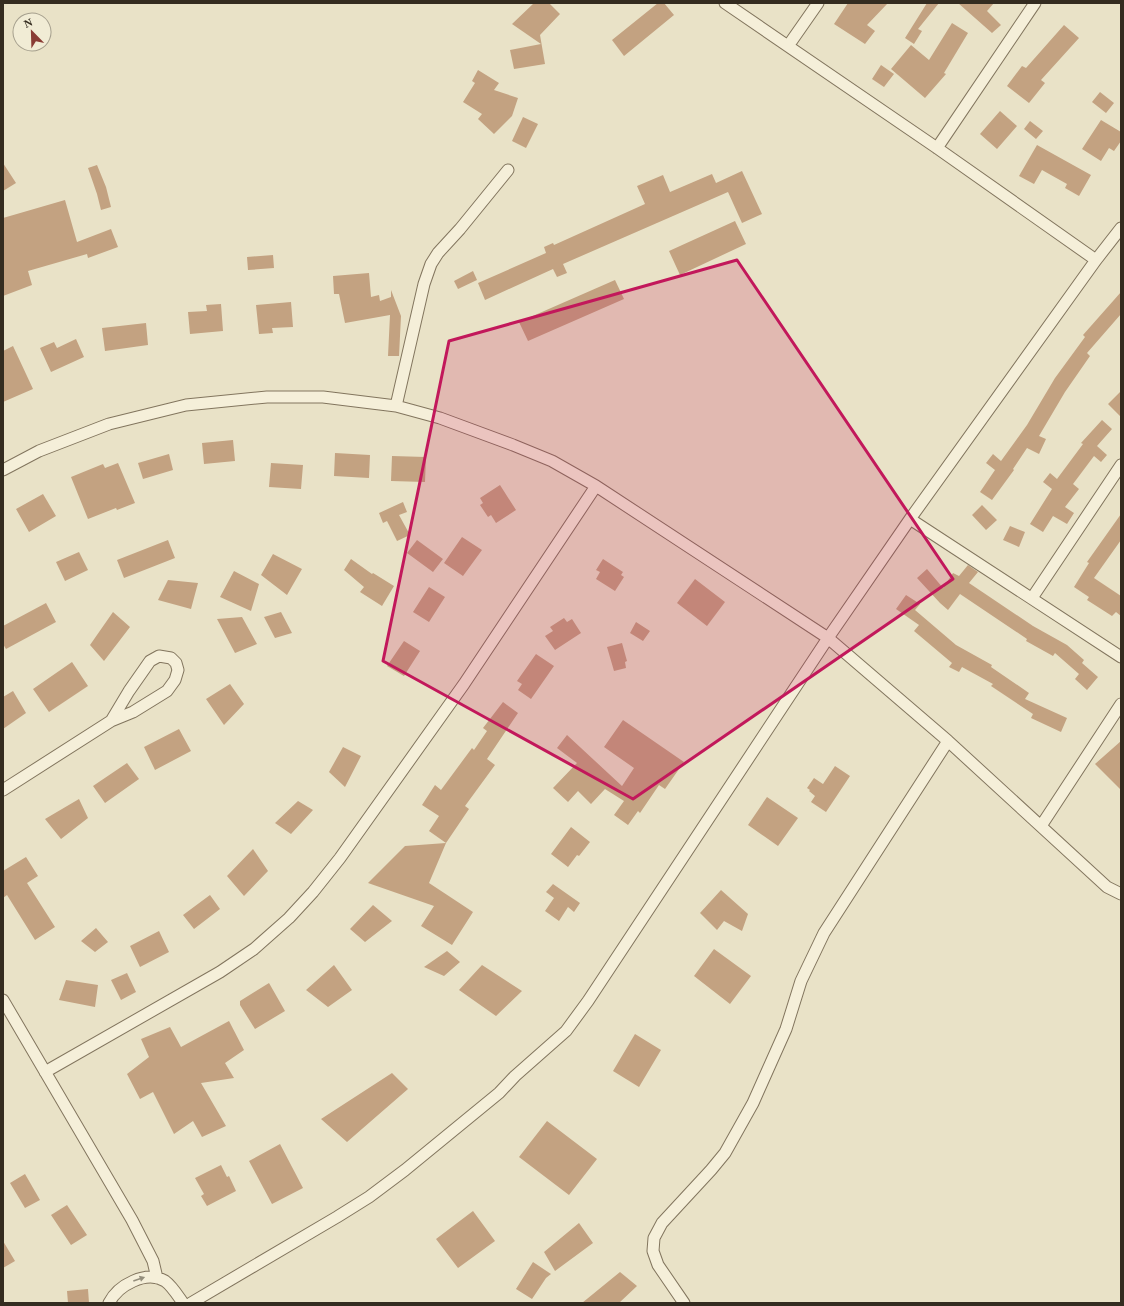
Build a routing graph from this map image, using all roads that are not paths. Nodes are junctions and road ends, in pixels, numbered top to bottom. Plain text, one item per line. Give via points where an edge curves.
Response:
1 (725, 3) edge
2 (818, 3) edge
3 (1034, 3) edge
4 (788, 46) junction
5 (937, 148) junction
6 (508, 170) dead end
7 (1121, 228) edge
8 (1096, 260) junction
9 (396, 406) junction
10 (1121, 465) edge
11 (3, 470) edge
12 (596, 486) junction
13 (910, 519) junction
14 (1032, 598) junction
15 (828, 638) junction
16 (1121, 657) edge
17 (1121, 704) edge
18 (111, 721) junction
19 (948, 741) junction
20 (3, 790) edge
21 (1041, 826) junction
22 (1121, 894) edge
23 (3, 1000) edge
24 (45, 1072) junction
25 (157, 1278) junction
26 (109, 1303) edge
27 (183, 1303) edge
28 (191, 1303) edge
29 (684, 1303) edge

1 - 4 street
2 - 4 street
3 - 5 street
4 - 5 street
5 - 8 street
6 - 9 street via 431,264 424,284
7 - 8 street
8 - 13 street
9 - 11 street via 323,397 274,397 186,406 109,424 39,451
9 - 12 street via 440,418 513,445 552,461
10 - 14 street
12 - 15 street
12 - 24 street via 464,684 340,858 294,913 254,949 220,972
13 - 14 street
13 - 15 street
14 - 16 street
15 - 19 street
15 - 28 street via 566,1032 499,1093 369,1197
17 - 21 street
18 - 18 street via 150,661 159,656 171,658 176,663 178,670 175,680 167,691 133,712
18 - 20 street
19 - 21 street
19 - 29 street via 824,933 801,981 786,1029 753,1103 725,1153 662,1223 654,1238 653,1251 658,1265
21 - 22 street via 1107,887
23 - 24 street
24 - 25 street via 132,1220 153,1261
26 -> 25 street via 120,1289 132,1282 145,1277
25 - 27 street via 166,1282

